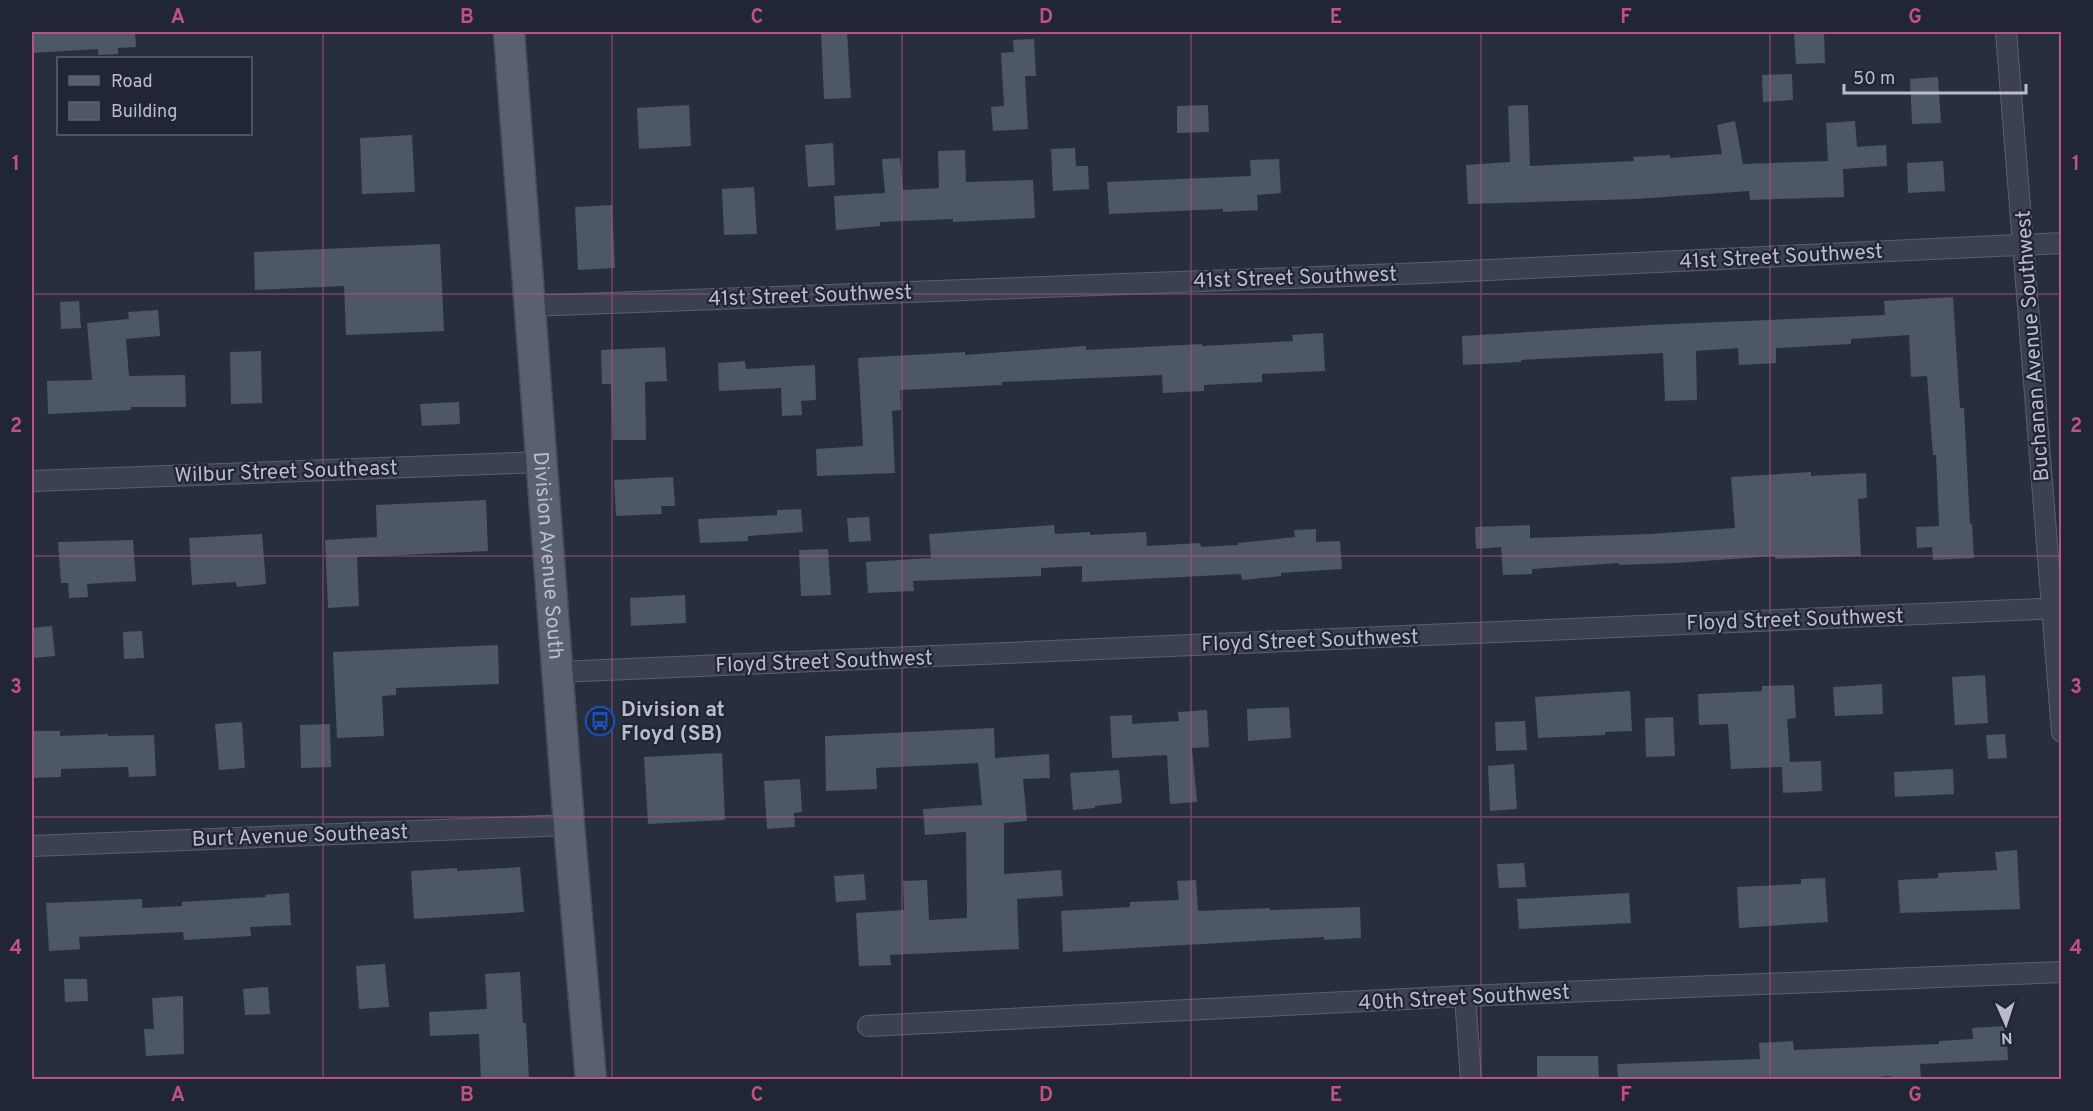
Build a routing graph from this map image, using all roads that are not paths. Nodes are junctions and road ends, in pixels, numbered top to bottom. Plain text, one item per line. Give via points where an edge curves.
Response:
1 (509, 32) edge
2 (2007, 32) edge
3 (2061, 243) edge
4 (2025, 245) junction
5 (529, 306) junction
6 (542, 462) junction
7 (32, 481) edge
8 (2057, 608) edge
9 (558, 672) junction
10 (2061, 732) edge
11 (569, 825) junction
12 (32, 846) edge
13 (2061, 972) edge
14 (1465, 996) junction
15 (868, 1026) dead end
16 (591, 1080) edge
17 (1472, 1080) edge

1 - 5 main road, Division Avenue South
2 - 4 street, Buchanan Avenue Southwest
3 - 4 street, 41st Street Southwest
4 - 5 street, 41st Street Southwest via 1424,273
4 - 8 street, Buchanan Avenue Southwest
5 - 6 main road, Division Avenue South
6 - 7 street, Wilbur Street Southeast
6 - 9 main road, Division Avenue South
8 - 9 street, Floyd Street Southwest
8 - 10 street, Buchanan Avenue Southwest
9 - 11 main road, Division Avenue South
11 - 12 street, Burt Avenue Southeast
11 - 16 main road, Division Avenue South
13 - 14 street, 40th Street Southwest
14 - 15 street, 40th Street Southwest
14 - 17 street

